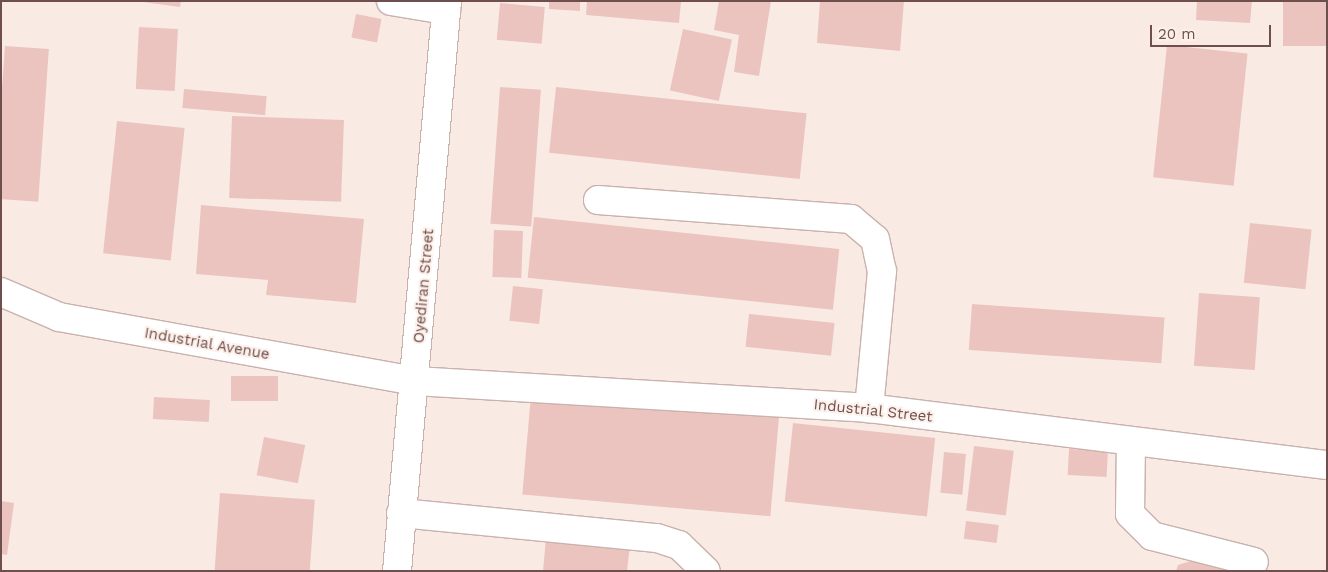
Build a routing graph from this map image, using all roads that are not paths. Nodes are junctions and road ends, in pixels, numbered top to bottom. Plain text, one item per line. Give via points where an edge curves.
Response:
1 (391, 1) edge
2 (446, 6) edge
3 (598, 200) dead end
4 (1, 292) edge
5 (416, 381) junction
6 (869, 408) junction
7 (1131, 442) junction
8 (1327, 465) edge
9 (402, 513) junction
10 (1254, 562) dead end
11 (398, 571) edge
12 (706, 571) edge

1 - 2 street
2 - 5 street, Oyediran Street
3 - 6 street via 852,219 875,239 882,271
4 - 5 street, Industrial Avenue via 59,317
5 - 6 street, Industrial Street
5 - 9 street, Oyediran Street
6 - 7 street, Industrial Street
7 - 8 street, Industrial Street
7 - 10 street via 1130,514 1152,536
9 - 11 street, Oyediran Street
9 - 12 street via 657,538 679,545

